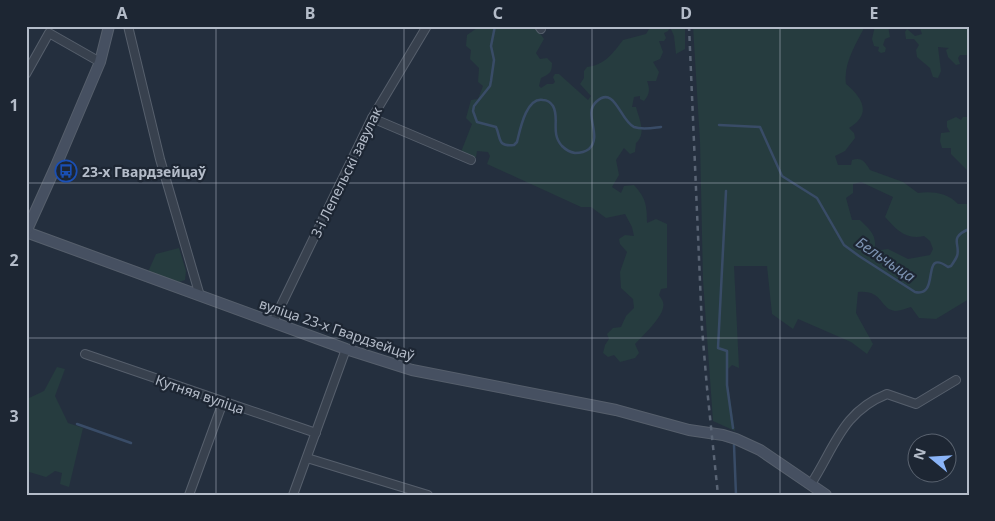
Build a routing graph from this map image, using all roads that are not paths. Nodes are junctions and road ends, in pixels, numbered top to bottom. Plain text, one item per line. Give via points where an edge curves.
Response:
1 (109, 26) edge
2 (128, 26) edge
3 (427, 26) edge
4 (100, 62) junction
5 (26, 74) edge
6 (372, 118) junction
7 (471, 160) dead end
8 (26, 232) edge
9 (200, 296) junction
10 (273, 322) junction
11 (346, 349) junction
12 (85, 354) dead end
13 (956, 380) dead end
14 (223, 402) junction
15 (316, 433) junction
16 (307, 458) junction
17 (810, 484) junction
18 (189, 495) edge
19 (293, 495) edge
20 (428, 495) edge
21 (826, 495) edge

1 - 4 street
2 - 9 street via 160,159
3 - 6 street, 3-і Лепельскі завулак
4 - 5 street via 49,33
4 - 8 street
6 - 7 street
6 - 10 street, 3-і Лепельскі завулак
8 - 9 street, вуліца 23-х Гвардзейцаў
9 - 10 street, вуліца 23-х Гвардзейцаў
10 - 11 street, вуліца 23-х Гвардзейцаў
11 - 15 street
11 - 17 street, вуліца 23-х Гвардзейцаў via 412,370 616,410 690,430 723,435 760,450
12 - 14 street, Кутняя вуліца
13 - 17 street via 916,404 887,394 864,405 843,427
14 - 15 street, Кутняя вуліца
14 - 18 street
15 - 16 street
16 - 19 street
16 - 20 street
17 - 21 street, вуліца 23-х Гвардзейцаў

